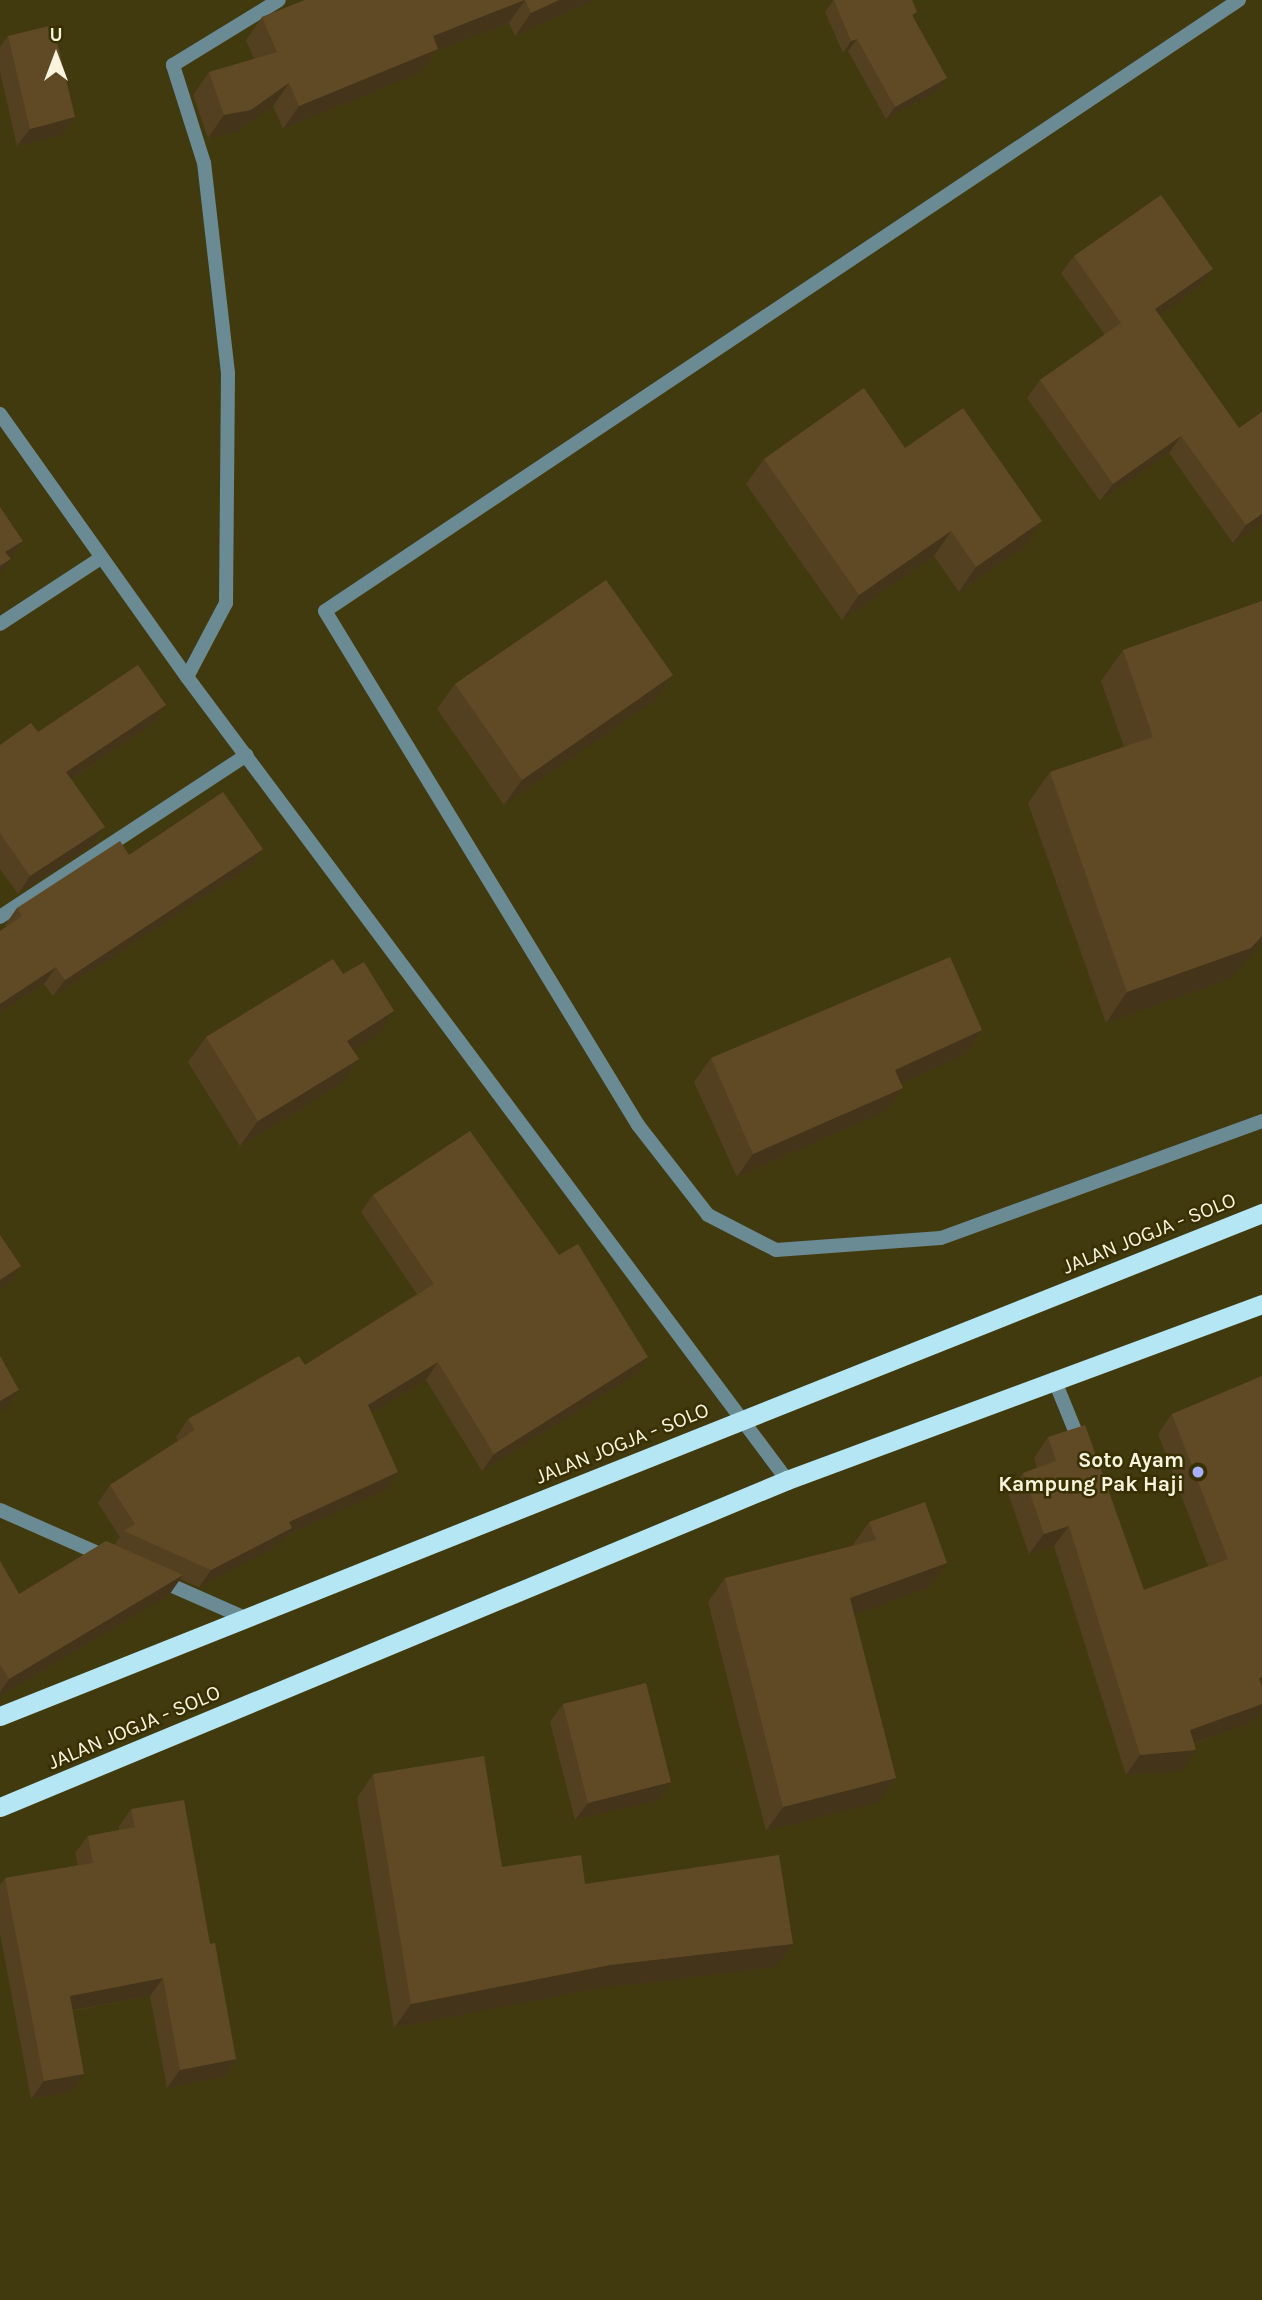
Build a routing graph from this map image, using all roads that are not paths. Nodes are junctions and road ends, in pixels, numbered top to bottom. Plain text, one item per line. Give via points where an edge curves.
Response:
1 (279, 0) edge
2 (1239, 0) edge
3 (0, 414) edge
4 (102, 558) junction
5 (0, 624) edge
6 (187, 677) junction
7 (247, 755) junction
8 (0, 916) edge
9 (1262, 1121) edge
10 (1262, 1213) edge
11 (1262, 1304) edge
12 (1054, 1379) junction
13 (746, 1418) junction
14 (1091, 1468) edge
15 (787, 1480) junction
16 (0, 1510) edge
17 (122, 1564) edge
18 (147, 1574) edge
19 (245, 1618) junction
20 (0, 1716) edge
21 (0, 1807) edge

1 - 6 street via 173,65 204,163 228,373 226,603
2 - 9 street via 325,611 638,1125 708,1215 776,1250 941,1238
3 - 4 street
4 - 5 street
4 - 6 street
6 - 7 street
7 - 8 street
7 - 13 street
10 - 13 highway, JALAN JOGJA - SOLO
11 - 12 highway, JALAN JOGJA - SOLO
12 - 14 street
12 - 15 highway, JALAN JOGJA - SOLO
13 - 15 street
13 - 19 highway, JALAN JOGJA - SOLO
15 - 21 highway, JALAN JOGJA - SOLO
16 - 17 street
18 - 19 street
19 - 20 highway, JALAN JOGJA - SOLO

